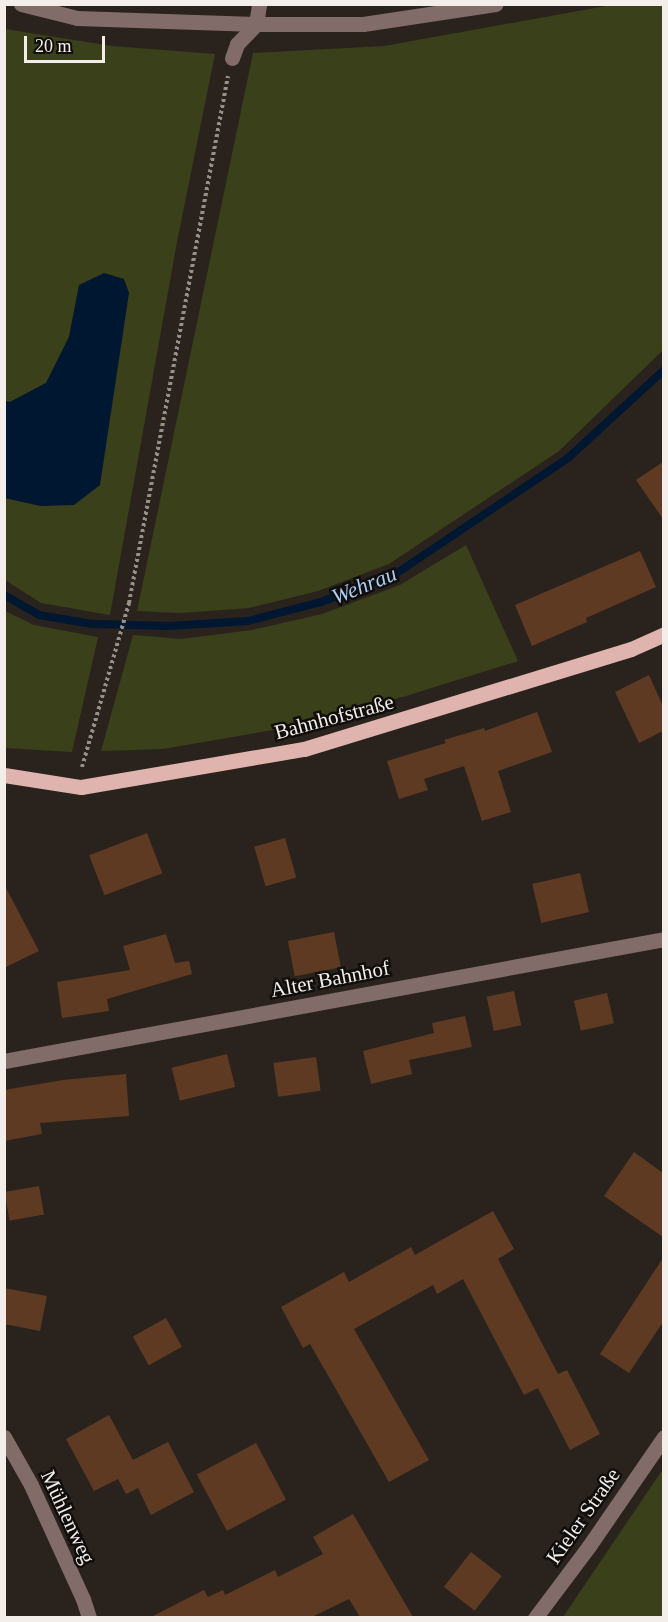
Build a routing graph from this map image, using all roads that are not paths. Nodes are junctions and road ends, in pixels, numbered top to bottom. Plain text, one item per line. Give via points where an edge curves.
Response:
1 (21, 4) edge
2 (259, 4) edge
3 (496, 4) edge
4 (256, 24) junction
5 (232, 58) road end
6 (663, 634) edge
7 (4, 775) edge
8 (663, 939) edge
9 (4, 1061) edge
10 (4, 1437) edge
11 (663, 1437) edge
12 (89, 1617) edge
13 (535, 1617) edge

1 - 4 street via 77,18
2 - 4 street
3 - 4 street via 363,24
4 - 5 street via 237,44
6 - 7 main road, Bahnhofstraße via 631,650 304,749 131,780 73,786
8 - 9 street, Alter Bahnhof
10 - 12 street, Mühlenweg via 31,1485
11 - 13 street, Kieler Straße

